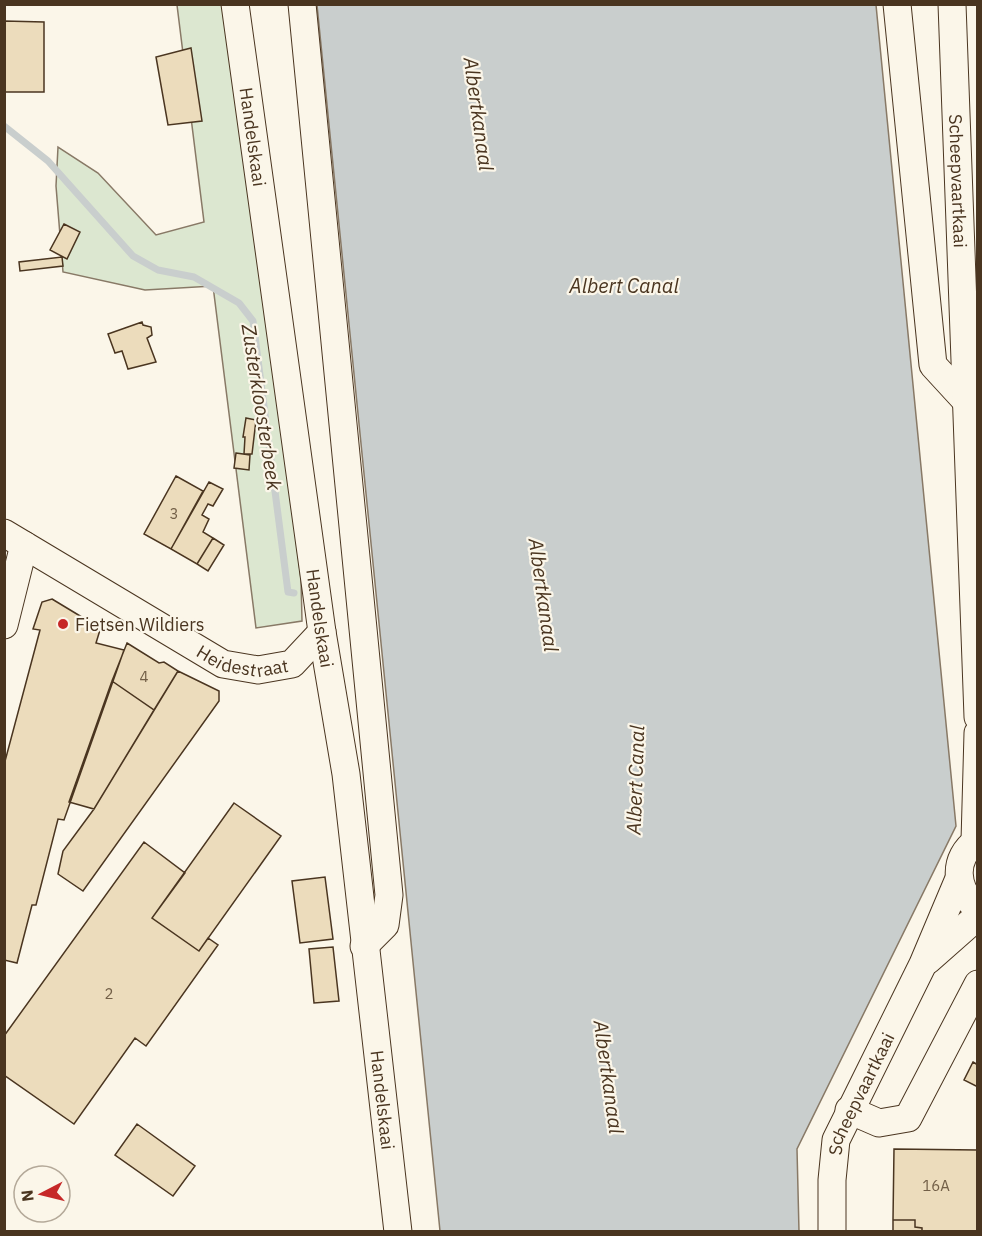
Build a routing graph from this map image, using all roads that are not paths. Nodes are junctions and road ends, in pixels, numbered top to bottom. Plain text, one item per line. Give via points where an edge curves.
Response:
1 (235, 4) edge
2 (302, 4) edge
3 (897, 4) edge
4 (952, 4) edge
5 (967, 402) junction
6 (14, 539) edge
7 (4, 625) edge
8 (322, 632) junction
9 (978, 717) edge
10 (978, 733) edge
11 (976, 840) edge
12 (958, 881) junction
13 (978, 909) edge
14 (978, 916) edge
15 (364, 946) junction
16 (923, 964) junction
17 (978, 984) edge
18 (849, 1110) junction
19 (398, 1232) edge
20 (832, 1232) edge

1 - 8 street, Handelskaai
2 - 15 street via 389,895 385,925
3 - 5 street via 933,365
4 - 5 street, Scheepvaartkaai
5 - 9 street, Scheepvaartkaai
6 - 7 street
6 - 8 street, Heidestraat via 223,664 258,670 292,664
8 - 15 street, Handelskaai via 346,774
10 - 11 street
11 - 12 street, Scheepvaartkaai via 962,859
12 - 13 street via 967,900
12 - 16 street, Scheepvaartkaai
14 - 16 street, Scheepvaartkaai
15 - 19 street, Handelskaai
16 - 18 street, Scheepvaartkaai
17 - 18 street via 908,1118 879,1123
18 - 20 street, Scheepvaartkaai via 836,1140

